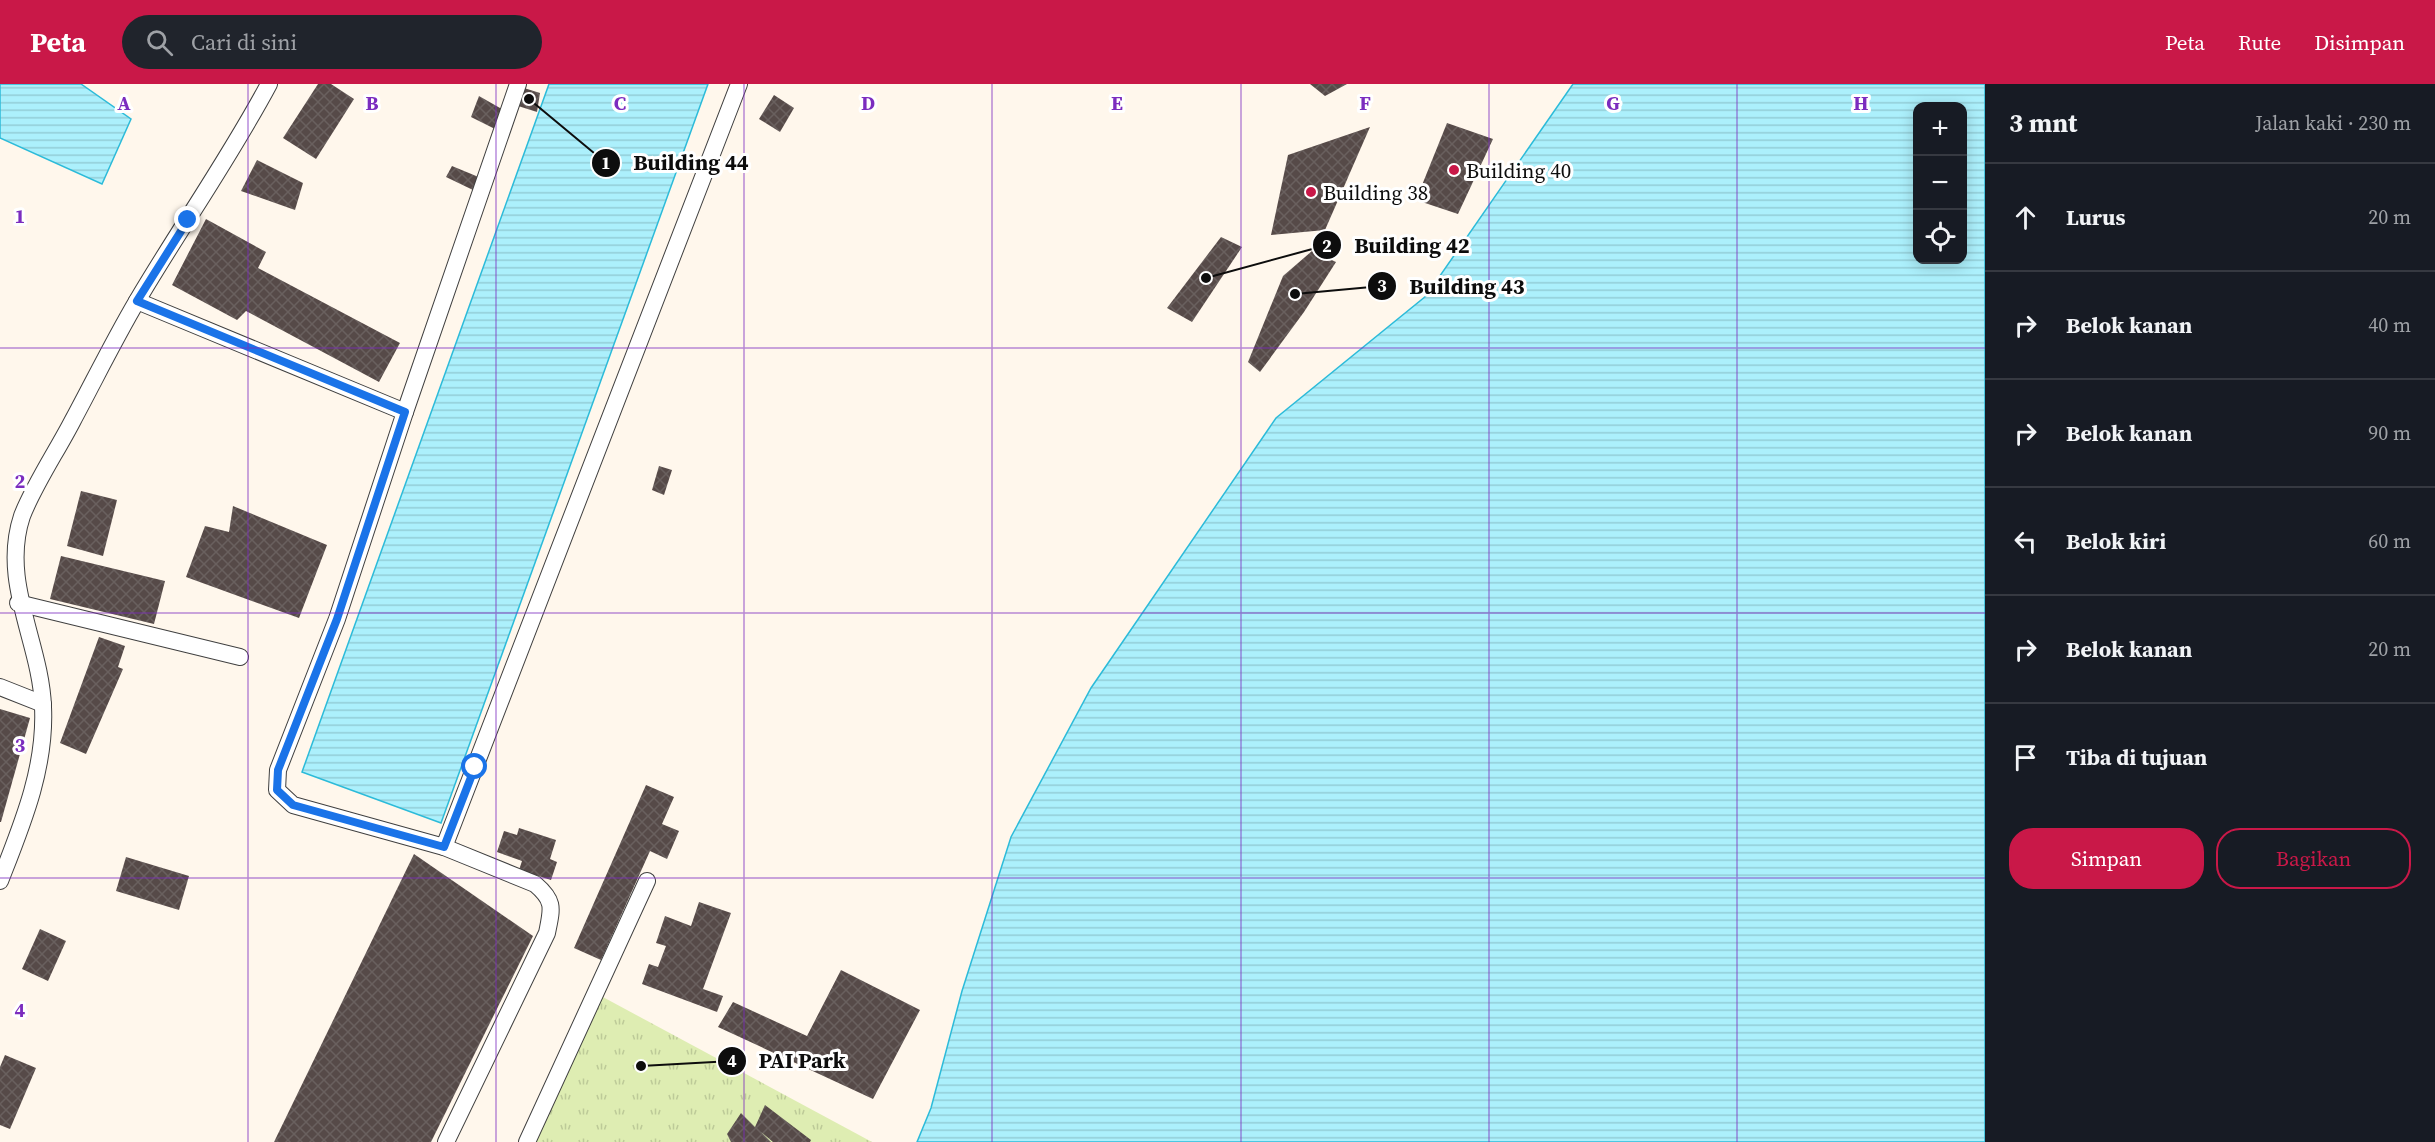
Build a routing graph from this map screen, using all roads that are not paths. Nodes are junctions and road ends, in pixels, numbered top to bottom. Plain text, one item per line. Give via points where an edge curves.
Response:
1 (518, 84) edge
2 (739, 84) edge
3 (262, 88) edge
4 (137, 301) junction
5 (405, 412) junction
6 (18, 603) junction
7 (240, 657) dead end
8 (0, 687) edge
9 (44, 705) junction
10 (444, 847) junction
11 (0, 881) edge
12 (647, 881) dead end
13 (446, 1142) edge
14 (526, 1142) edge

1 - 5 lane
2 - 10 lane
3 - 4 lane
4 - 5 lane
4 - 6 lane via 22,517 15,558
5 - 10 lane via 337,619 278,770 277,790 293,805
6 - 7 lane
6 - 9 lane
8 - 9 lane
9 - 11 lane via 29,808
10 - 13 lane via 534,884 547,895 552,907 547,933
12 - 14 lane

